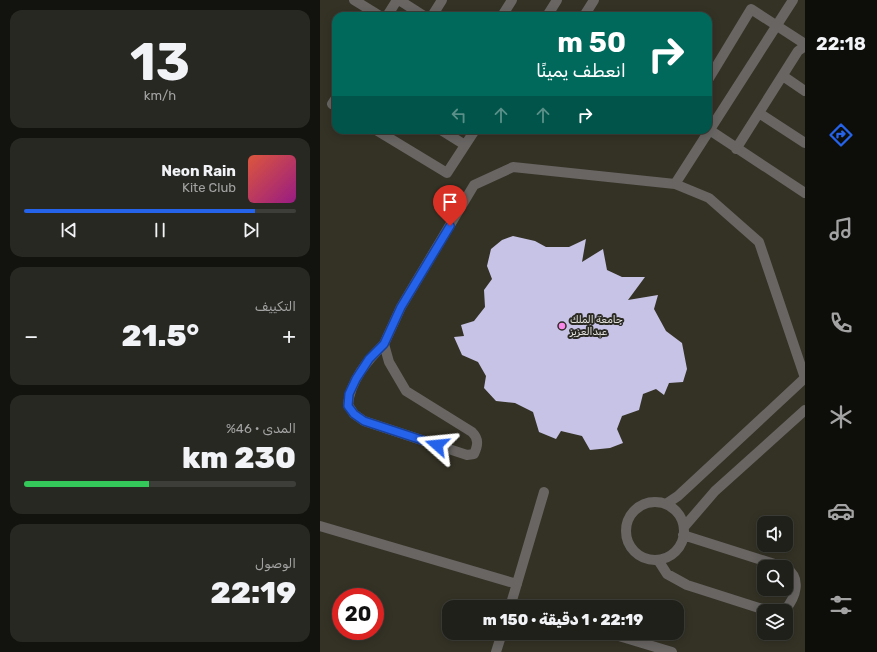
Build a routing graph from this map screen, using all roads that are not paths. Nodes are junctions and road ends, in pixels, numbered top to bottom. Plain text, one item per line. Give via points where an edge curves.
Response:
1 (354, 0) edge
2 (398, 0) edge
3 (442, 0) edge
4 (512, 0) edge
5 (556, 0) edge
6 (594, 0) edge
7 (793, 0) edge
8 (374, 12) edge
9 (390, 12) edge
10 (418, 12) edge
11 (434, 12) edge
12 (504, 12) edge
13 (549, 12) edge
14 (586, 12) edge
15 (777, 25) junction
16 (805, 45) edge
17 (712, 73) edge
18 (783, 76) junction
19 (805, 91) edge
20 (759, 113) junction
21 (712, 125) edge
22 (712, 132) edge
23 (383, 134) edge
24 (447, 134) edge
25 (471, 134) edge
26 (706, 134) edge
27 (805, 143) edge
28 (465, 145) junction
29 (736, 149) junction
30 (675, 184) junction
31 (805, 193) edge
32 (384, 344) junction
33 (805, 378) edge
34 (805, 410) edge
35 (544, 492) dead end
36 (666, 504) junction
37 (320, 526) edge
38 (684, 531) junction
39 (658, 560) junction
40 (765, 560) edge
41 (793, 574) edge
42 (517, 584) junction
43 (512, 600) edge
44 (500, 640) edge
45 (632, 640) edge
46 (496, 652) edge
47 (672, 652) edge

1 - 8 street
2 - 9 street
2 - 10 street
3 - 11 street
4 - 12 street
5 - 13 street
6 - 14 street
7 - 15 street
15 - 16 street
15 - 17 street via 751,9
15 - 21 street
16 - 18 street via 798,51
18 - 19 street
18 - 20 street
20 - 27 street
20 - 29 street
22 - 29 street
23 - 28 street via 447,173
24 - 28 street
25 - 28 street
26 - 30 street
29 - 31 street
30 - 32 street via 513,167 474,185 401,307
30 - 33 street via 709,198 759,242
32 - 32 street via 389,362 406,391 476,436 477,447 474,454 466,455 364,421 354,414 348,406 349,394 369,359
33 - 36 street via 678,496
34 - 38 street via 715,491
35 - 42 street
36 - 38 street via 678,513
36 - 39 street via 644,504 632,513 626,527 628,542 637,554 643,558
37 - 42 street
38 - 39 street via 678,549
38 - 40 street
39 - 41 street via 667,574 687,585 775,611 785,610 792,602 797,586
42 - 43 street
44 - 46 street
45 - 47 street

